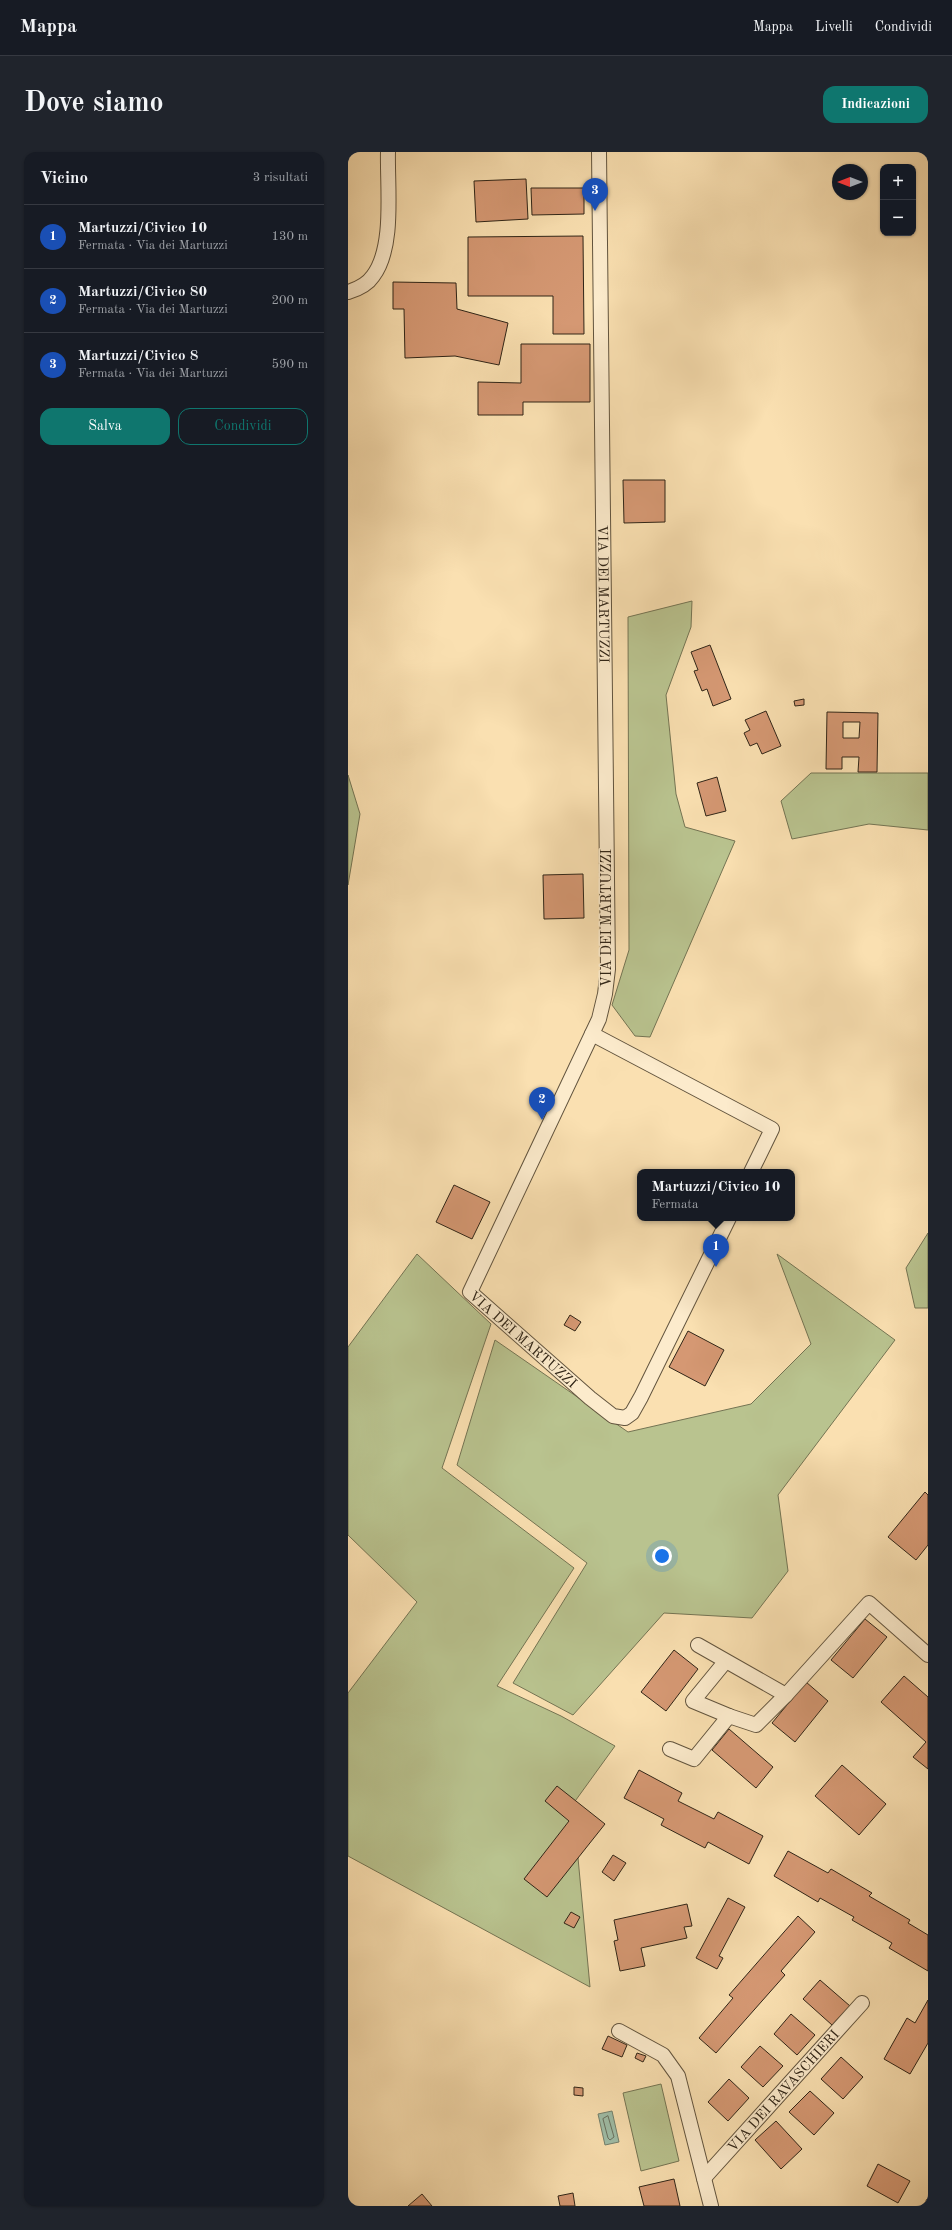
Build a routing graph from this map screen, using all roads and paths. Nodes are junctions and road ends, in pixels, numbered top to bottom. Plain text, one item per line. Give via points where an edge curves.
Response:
1 (388, 152) edge
2 (599, 152) edge
3 (348, 292) edge
4 (592, 1034) junction
5 (752, 1169) edge
6 (728, 1221) edge
7 (698, 1645) dead end
8 (928, 1655) edge
9 (725, 1662) junction
10 (786, 1695) junction
11 (729, 1716) junction
12 (670, 1749) dead end
13 (862, 2003) dead end
14 (619, 2031) dead end
15 (704, 2178) junction
16 (711, 2206) edge

1 - 3 street via 387,229 381,260 373,277 366,284
2 - 4 street, VIA DEI MARTUZZI via 608,968 606,994
4 - 5 street via 772,1129
4 - 6 street, VIA DEI MARTUZZI via 470,1292 590,1398 613,1416 625,1418 632,1413 641,1398
7 - 9 street
8 - 10 street via 869,1603
9 - 10 street
9 - 11 street via 693,1701
10 - 11 street via 756,1724
11 - 12 street via 694,1759
13 - 15 street, VIA DEI RAVASCHIERI
14 - 15 street via 662,2055 675,2070 683,2090
15 - 16 street

